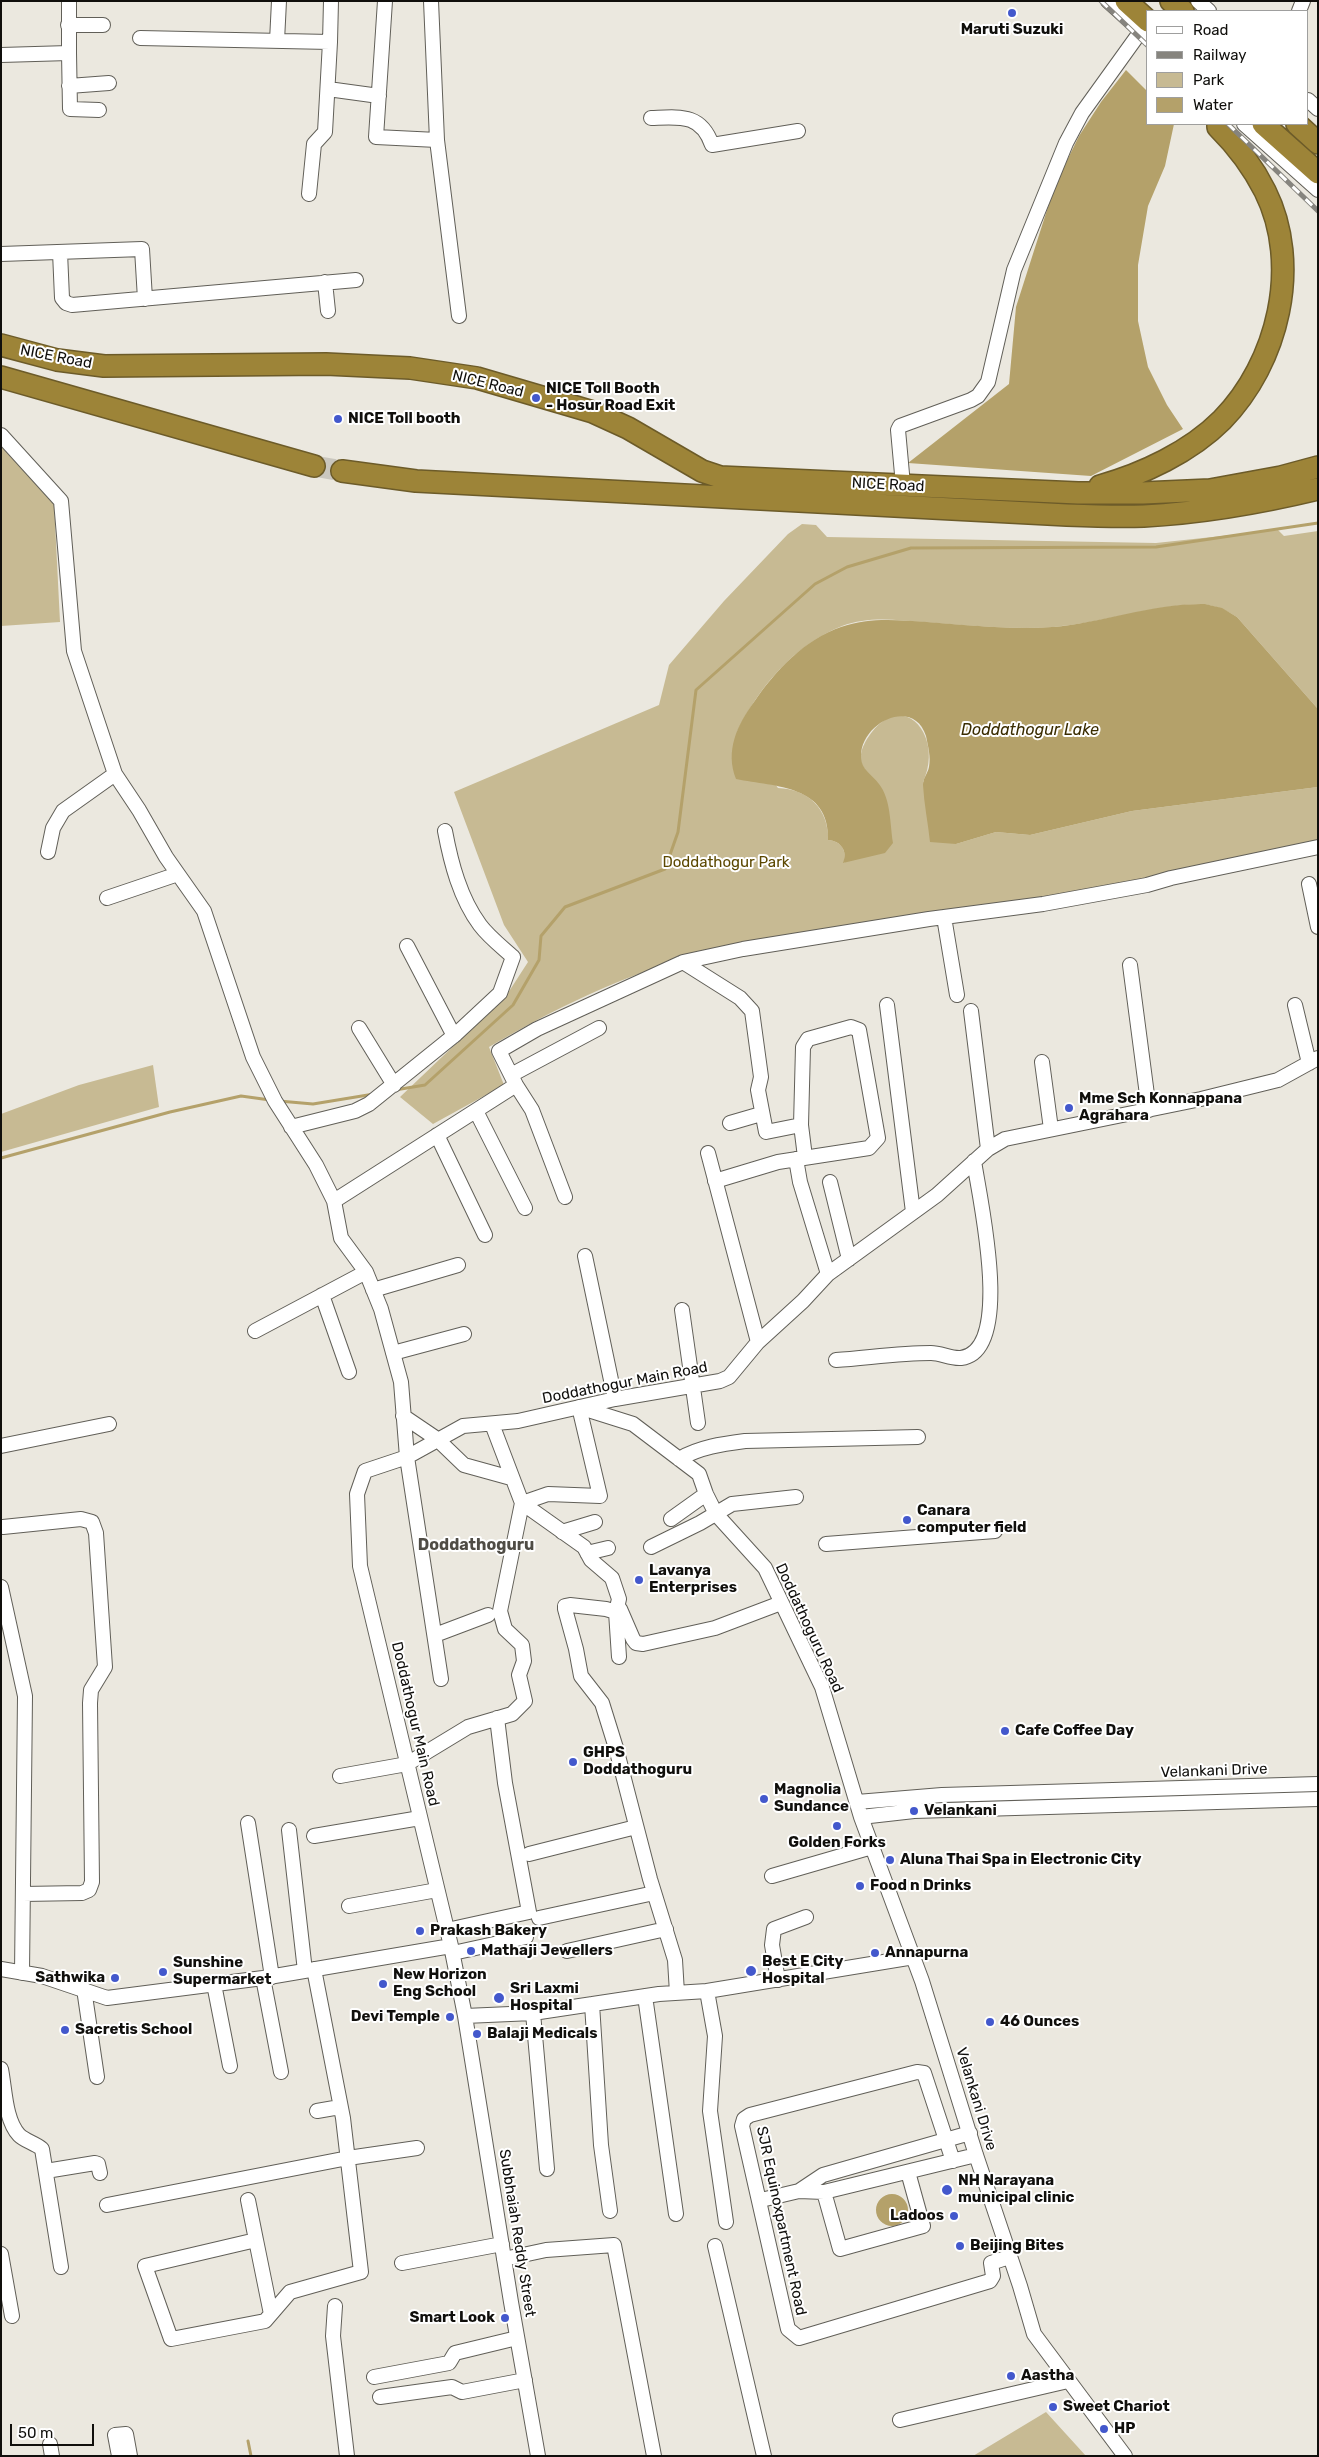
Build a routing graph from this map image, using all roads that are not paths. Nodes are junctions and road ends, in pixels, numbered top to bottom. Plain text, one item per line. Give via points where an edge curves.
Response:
1 (69, 1) edge
2 (279, 1) edge
3 (331, 1) edge
4 (385, 1) edge
5 (431, 1) edge
6 (1108, 1) edge
7 (1126, 1) edge
8 (1141, 1) edge
9 (1161, 1) edge
10 (1171, 1) edge
11 (1198, 1) edge
12 (1151, 10) edge
13 (1171, 10) edge
14 (1182, 10) edge
15 (1209, 10) edge
16 (68, 25) junction
17 (103, 25) dead end
18 (1146, 30) edge
19 (140, 38) dead end
20 (277, 41) junction
21 (330, 42) junction
22 (69, 53) junction
23 (1, 55) edge
24 (109, 83) dead end
25 (69, 86) junction
26 (328, 89) junction
27 (379, 96) junction
28 (99, 110) dead end
29 (651, 118) dead end
30 (1245, 125) edge
31 (1264, 125) edge
32 (1279, 125) edge
33 (1298, 125) edge
34 (1218, 126) edge
35 (798, 131) dead end
36 (437, 140) junction
37 (1318, 143) edge
38 (1318, 159) edge
39 (1318, 173) edge
40 (1318, 190) edge
41 (309, 194) dead end
42 (60, 252) junction
43 (1, 254) edge
44 (356, 280) dead end
45 (325, 282) junction
46 (145, 299) junction
47 (328, 311) dead end
48 (459, 316) dead end
49 (1, 345) edge
50 (1, 377) edge
51 (1, 434) edge
52 (314, 466) tunnel mouth
53 (1318, 467) edge
54 (342, 471) tunnel mouth
55 (903, 486) junction
56 (1318, 489) edge
57 (1078, 493) junction
58 (1285, 497) junction
59 (1318, 498) edge
60 (115, 774) junction
61 (445, 831) dead end
62 (1318, 847) edge
63 (48, 852) dead end
64 (178, 874) junction
65 (1309, 884) dead end
66 (107, 898) dead end
67 (944, 917) junction
68 (1318, 927) edge
69 (407, 946) dead end
70 (683, 962) junction
71 (1130, 965) dead end
72 (956, 995) dead end
73 (887, 1005) dead end
74 (1295, 1005) dead end
75 (972, 1011) dead end
76 (359, 1028) dead end
77 (599, 1028) dead end
78 (454, 1036) junction
79 (1313, 1060) edge
80 (1042, 1062) dead end
81 (513, 1080) junction
82 (394, 1085) junction
83 (1149, 1110) junction
84 (476, 1111) junction
85 (761, 1114) junction
86 (730, 1123) dead end
87 (801, 1125) junction
88 (291, 1127) junction
89 (1051, 1130) junction
90 (437, 1135) junction
91 (988, 1149) junction
92 (708, 1153) dead end
93 (801, 1158) junction
94 (974, 1161) junction
95 (715, 1181) junction
96 (830, 1182) dead end
97 (565, 1197) dead end
98 (334, 1201) junction
99 (525, 1208) dead end
100 (913, 1212) junction
101 (485, 1235) dead end
102 (585, 1256) dead end
103 (849, 1259) junction
104 (458, 1265) dead end
105 (366, 1272) junction
106 (828, 1274) junction
107 (374, 1290) junction
108 (322, 1295) junction
109 (682, 1310) dead end
110 (255, 1331) dead end
111 (464, 1334) dead end
112 (758, 1342) junction
113 (393, 1353) junction
114 (836, 1360) dead end
115 (349, 1372) dead end
116 (693, 1387) junction
117 (616, 1398) junction
118 (579, 1407) junction
119 (403, 1416) junction
120 (698, 1422) dead end
121 (109, 1424) dead end
122 (492, 1424) junction
123 (918, 1437) dead end
124 (437, 1439) junction
125 (1, 1446) edge
126 (407, 1457) junction
127 (679, 1459) junction
128 (511, 1478) junction
129 (706, 1494) junction
130 (796, 1497) dead end
131 (522, 1503) junction
132 (716, 1514) junction
133 (671, 1519) dead end
134 (594, 1522) dead end
135 (2, 1526) edge
136 (562, 1532) junction
137 (995, 1532) dead end
138 (826, 1544) dead end
139 (651, 1547) dead end
140 (608, 1548) dead end
141 (588, 1553) junction
142 (2, 1593) edge
143 (781, 1604) junction
144 (618, 1609) junction
145 (488, 1615) dead end
146 (435, 1635) junction
147 (619, 1657) dead end
148 (441, 1679) dead end
149 (497, 1718) junction
150 (407, 1764) junction
151 (340, 1776) dead end
152 (1318, 1784) edge
153 (1318, 1799) edge
154 (857, 1802) junction
155 (861, 1817) junction
156 (420, 1818) junction
157 (248, 1823) dead end
158 (636, 1827) junction
159 (289, 1830) dead end
160 (314, 1836) dead end
161 (872, 1847) junction
162 (529, 1854) dead end
163 (772, 1876) dead end
164 (437, 1890) junction
165 (654, 1893) junction
166 (23, 1894) junction
167 (349, 1906) dead end
168 (806, 1917) dead end
169 (539, 1918) dead end
170 (666, 1929) junction
171 (448, 1930) junction
172 (526, 1937) dead end
173 (452, 1950) junction
174 (567, 1952) dead end
175 (914, 1957) junction
176 (1, 1969) edge
177 (310, 1970) junction
178 (22, 1973) junction
179 (268, 1978) junction
180 (778, 1980) junction
181 (214, 1984) junction
182 (84, 1989) junction
183 (707, 1992) junction
184 (677, 1993) junction
185 (645, 1996) junction
186 (592, 2004) junction
187 (534, 2013) junction
188 (465, 2016) junction
189 (230, 2066) dead end
190 (1, 2069) edge
191 (281, 2072) dead end
192 (97, 2077) dead end
193 (340, 2107) junction
194 (318, 2111) dead end
195 (970, 2133) junction
196 (946, 2140) junction
197 (417, 2148) dead end
198 (976, 2155) junction
199 (348, 2158) junction
200 (878, 2158) junction
201 (953, 2162) junction
202 (547, 2169) dead end
203 (46, 2170) junction
204 (908, 2172) junction
205 (100, 2173) dead end
206 (883, 2178) junction
207 (800, 2191) junction
208 (824, 2192) junction
209 (248, 2200) dead end
210 (761, 2200) junction
211 (107, 2204) dead end
212 (610, 2211) dead end
213 (676, 2214) dead end
214 (726, 2222) dead end
215 (256, 2240) junction
216 (502, 2244) junction
217 (716, 2246) dead end
218 (1, 2254) edge
219 (1010, 2257) junction
220 (504, 2259) junction
221 (402, 2262) dead end
222 (62, 2267) dead end
223 (335, 2306) dead end
224 (271, 2314) junction
225 (12, 2316) dead end
226 (517, 2338) junction
227 (374, 2377) dead end
228 (525, 2380) junction
229 (1068, 2381) junction
230 (380, 2397) dead end
231 (900, 2420) dead end
232 (118, 2456) edge
233 (130, 2456) edge
234 (347, 2456) edge
235 (538, 2456) edge
236 (654, 2456) edge
237 (764, 2456) edge
238 (1125, 2456) edge

1 - 16 street
2 - 20 street
3 - 21 street
4 - 27 street
5 - 36 street
6 - 18 street
7 - 18 highway
8 - 12 highway
9 - 13 highway
10 - 14 highway
11 - 15 street
16 - 17 street
16 - 22 street
18 - 55 street via 1082,113 1057,162 1014,270 984,389 971,400 900,426
19 - 20 street
20 - 21 street
21 - 26 street
22 - 23 street
22 - 25 street
24 - 25 street
25 - 28 street via 70,109
26 - 27 street
26 - 41 street via 325,132 314,144
27 - 36 street via 376,137
29 - 35 street via 682,117 699,122 712,145
30 - 40 street
31 - 39 highway
32 - 38 highway
33 - 37 highway
34 - 57 highway via 1246,159 1266,192 1277,226 1283,282 1267,351 1239,399 1204,435 1148,469
36 - 48 street
42 - 43 street
42 - 46 street via 62,298 66,303
42 - 46 street via 142,249
44 - 45 street
45 - 46 street
45 - 47 street
49 - 55 highway, NICE Road via 57,360 104,366 326,364 410,368 478,378 593,412 628,428 710,475
50 - 52 highway, NICE Road
51 - 60 street via 61,501 74,651
53 - 57 highway, NICE Road via 1210,490
54 - 58 highway, NICE Road via 416,481 1067,515 1179,514
55 - 57 highway, NICE Road
56 - 58 highway
58 - 59 highway
60 - 63 street via 63,810 53,828
60 - 64 street
61 - 78 street via 450,860 469,907 480,925 512,957 500,993
62 - 67 street via 1147,885 1043,904
64 - 66 street
64 - 88 street via 204,911 253,1057 274,1101
65 - 68 street
67 - 70 street via 743,949
67 - 72 street
69 - 78 street
70 - 81 street via 537,1028 499,1051
70 - 85 street via 740,998 752,1011 761,1077 758,1090
71 - 83 street
73 - 100 street
74 - 79 street
75 - 91 street
76 - 82 street
77 - 81 street
78 - 82 street
79 - 83 street, Doddathogur Main Road via 1278,1080
80 - 89 street
81 - 84 street
81 - 97 street via 532,1110
82 - 88 street via 369,1104 355,1110
83 - 89 street, Doddathogur Main Road
84 - 90 street
84 - 99 street
85 - 86 street
85 - 87 street via 766,1132
87 - 93 street
87 - 93 street via 803,1047 808,1039 851,1027 859,1030 878,1138 869,1148
88 - 98 street via 316,1165
89 - 91 street, Doddathogur Main Road via 1004,1139
90 - 98 street
90 - 101 street
91 - 94 street, Doddathogur Main Road
92 - 95 street
93 - 95 street
93 - 106 street via 800,1182
94 - 100 street, Doddathogur Main Road
94 - 114 street via 992,1286 982,1343 977,1350 961,1358 931,1353
95 - 112 street
96 - 103 street
98 - 105 street via 341,1238
100 - 103 street, Doddathogur Main Road
102 - 117 street
103 - 106 street, Doddathogur Main Road
104 - 107 street
105 - 107 street
105 - 108 street
106 - 112 street, Doddathogur Main Road
107 - 113 street
108 - 110 street
108 - 115 street
109 - 116 street
111 - 113 street
112 - 116 street, Doddathogur Main Road via 729,1377
113 - 119 street via 401,1382
116 - 117 street, Doddathogur Main Road
116 - 120 street
117 - 118 street, Doddathogur Main Road
118 - 122 street, Doddathogur Main Road
118 - 127 street, Doddathoguru Road via 633,1424
118 - 131 street via 600,1496 548,1494
119 - 124 street
119 - 126 street
121 - 125 street
122 - 124 street, Doddathogur Main Road via 463,1426
122 - 128 street
123 - 127 street via 745,1441 709,1447
124 - 126 street, Doddathogur Main Road
124 - 128 street via 464,1465
126 - 146 street
126 - 150 street, Doddathogur Main Road via 365,1471 357,1494 360,1566
127 - 129 street, Doddathoguru Road via 699,1474
128 - 131 street
129 - 132 street, Doddathoguru Road
129 - 133 street
130 - 132 street via 732,1504
131 - 136 street
131 - 149 street via 500,1611 505,1629 522,1645 524,1660 519,1675 525,1701 512,1714
132 - 139 street
132 - 143 street, Doddathoguru Road via 765,1568
134 - 136 street
135 - 166 street via 81,1519 92,1522 96,1532 105,1667 91,1690 90,1703 92,1882 89,1890 82,1893
136 - 141 street
137 - 138 street
140 - 141 street
141 - 144 street via 617,1587
142 - 166 street via 25,1696
143 - 144 street via 716,1628 643,1644 633,1639
143 - 154 street, Doddathoguru Road via 822,1687
144 - 147 street
144 - 158 street via 565,1606 581,1676 602,1703
145 - 146 street
146 - 148 street
149 - 150 street via 468,1727
149 - 171 street via 505,1783 529,1912
150 - 151 street
150 - 156 street, Doddathogur Main Road
152 - 154 street, Velankani Drive via 942,1796
153 - 155 street, Velankani Drive via 914,1811
154 - 155 street, Velankani Drive
155 - 161 street, Velankani Drive
156 - 160 street
156 - 164 street, Doddathogur Main Road
157 - 179 street
158 - 162 street
158 - 165 street
159 - 177 street
161 - 163 street
161 - 175 street, Velankani Drive
164 - 167 street
164 - 171 street, Doddathogur Main Road
165 - 169 street
165 - 170 street
166 - 178 street
168 - 180 street via 774,1929 772,1945
170 - 174 street
170 - 184 street via 675,1960
171 - 173 street, Doddathogur Main Road
172 - 173 street
173 - 177 street
173 - 188 street, Subbhaiah Reddy Street
175 - 180 street
175 - 195 street, Velankani Drive
176 - 178 street
177 - 179 street
177 - 193 street
178 - 182 street
179 - 181 street
179 - 191 street
180 - 183 street
181 - 182 street via 107,1998
181 - 189 street
182 - 192 street
183 - 184 street
183 - 214 street via 715,2036 710,2111
184 - 185 street
185 - 186 street
185 - 213 street
186 - 187 street
186 - 212 street via 601,2145
187 - 188 street
187 - 202 street
188 - 216 street, Subbhaiah Reddy Street
190 - 203 street via 12,2126 21,2137 42,2149
193 - 194 street
193 - 199 street
195 - 196 street
195 - 198 street, Velankani Drive
196 - 200 street
196 - 201 street
196 - 210 street, SJR Equinoxpartment Road via 924,2073 917,2072 750,2115 744,2118 742,2126
197 - 199 street
198 - 201 street
198 - 219 street, Velankani Drive
199 - 211 street
199 - 224 street via 361,2272 290,2292
200 - 206 street
200 - 207 street via 823,2175
201 - 204 street
203 - 205 street via 95,2163
203 - 222 street
204 - 206 street
204 - 208 street via 923,2226 840,2249
206 - 208 street
207 - 208 street
207 - 210 street
209 - 215 street
210 - 219 street, SJR Equinoxpartment Road via 788,2329 799,2338 990,2281 993,2276 991,2263
215 - 224 street
215 - 224 street via 145,2266 171,2339 265,2321
216 - 220 street, Subbhaiah Reddy Street
216 - 221 street
217 - 237 street
218 - 225 street
219 - 229 street, Velankani Drive via 1034,2334
220 - 226 street, Subbhaiah Reddy Street
220 - 236 street via 546,2250 614,2245
223 - 234 street via 333,2336
226 - 227 street via 455,2354 449,2363
226 - 228 street, Subbhaiah Reddy Street
228 - 230 street via 462,2392 452,2387
228 - 235 street, Subbhaiah Reddy Street
229 - 231 street
229 - 238 street, Velankani Drive
232 - 233 street via 116,2435 126,2434

